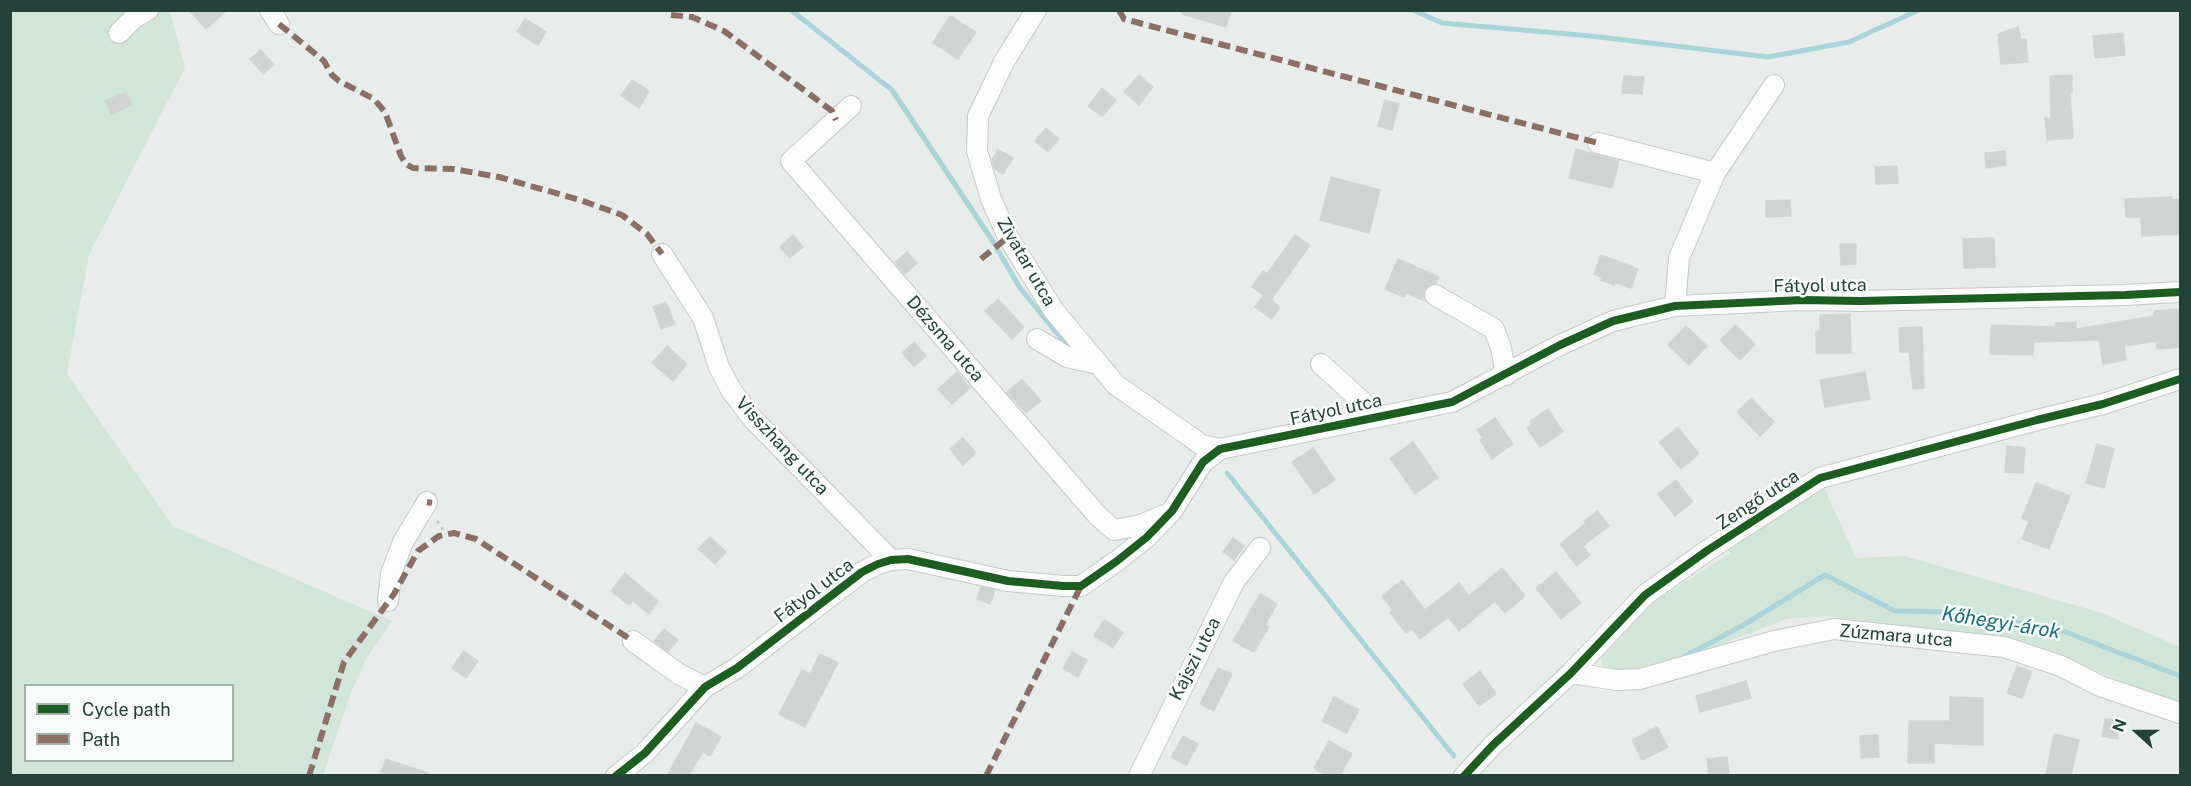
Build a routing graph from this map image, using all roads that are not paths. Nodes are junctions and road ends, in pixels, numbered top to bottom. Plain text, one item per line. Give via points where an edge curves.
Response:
1 (148, 10) edge
2 (1036, 10) edge
3 (119, 33) dead end
4 (1774, 85) dead end
5 (851, 106) dead end
6 (1598, 143) dead end
7 (1715, 173) junction
8 (662, 254) dead end
9 (2181, 292) edge
10 (1435, 295) dead end
11 (1675, 306) junction
12 (1037, 339) dead end
13 (1321, 363) dead end
14 (1098, 364) junction
15 (1506, 375) junction
16 (2181, 379) edge
17 (1378, 417) junction
18 (1220, 449) junction
19 (427, 502) dead end
20 (1172, 511) junction
21 (1260, 548) dead end
22 (891, 560) junction
23 (388, 602) dead end
24 (633, 641) dead end
25 (1571, 673) junction
26 (705, 687) junction
27 (2181, 713) edge
28 (616, 776) edge
29 (1139, 776) edge
30 (1464, 776) edge

1 - 3 street
2 - 14 street, Zivatar utca via 1004,62 978,116 977,151 991,200 1008,237 1054,311
4 - 7 street
5 - 20 street, Dézsma utca via 792,160 1098,516 1114,530 1141,525
6 - 7 street
7 - 11 street via 1679,258
8 - 22 street, Visszhang utca via 703,318 731,390 752,418
9 - 11 street, Fátyol utca
10 - 15 street via 1494,328
11 - 15 street, Fátyol utca via 1613,321
12 - 14 street via 1067,357
13 - 17 street
14 - 18 street, Zivatar utca via 1116,385 1202,445
15 - 17 street, Fátyol utca via 1452,402
16 - 25 street, Zengő utca via 2103,404 1820,478 1645,595
17 - 18 street, Fátyol utca
18 - 20 street, Fátyol utca via 1203,462
19 - 23 street via 403,543 391,574
20 - 22 street, Fátyol utca via 1148,537 1081,586 1008,581 924,562
21 - 29 street, Kajszi utca via 1234,582
22 - 26 street, Fátyol utca via 862,572 752,657
24 - 26 street via 679,674
25 - 27 street, Zúzmara utca via 1640,679 1774,641 1834,630 2004,647 2061,666 2100,686
25 - 30 street, Zengő utca
26 - 28 street, Fátyol utca via 645,753

